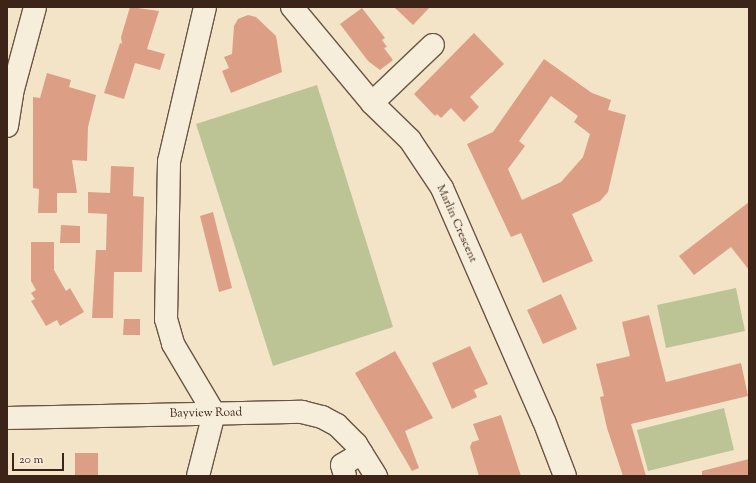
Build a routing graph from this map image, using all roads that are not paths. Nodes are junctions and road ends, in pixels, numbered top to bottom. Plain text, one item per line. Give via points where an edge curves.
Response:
1 (36, 7) edge
2 (205, 7) edge
3 (292, 7) edge
4 (433, 45) dead end
5 (372, 104) junction
6 (7, 126) edge
7 (214, 413) junction
8 (7, 418) edge
9 (362, 453) junction
10 (198, 476) edge
11 (345, 476) edge
12 (376, 476) edge
13 (565, 476) edge

1 - 6 street via 12,93
2 - 7 street via 169,162 166,319 173,344
3 - 5 street, Marlin Crescent
4 - 5 street
5 - 13 street, Marlin Crescent via 410,140 442,188 544,421
7 - 8 street, Bayview Road
7 - 9 street, Bayview Road via 302,412 322,417 337,425
7 - 10 street
9 - 11 street via 342,465
9 - 12 street, Bayview Road

